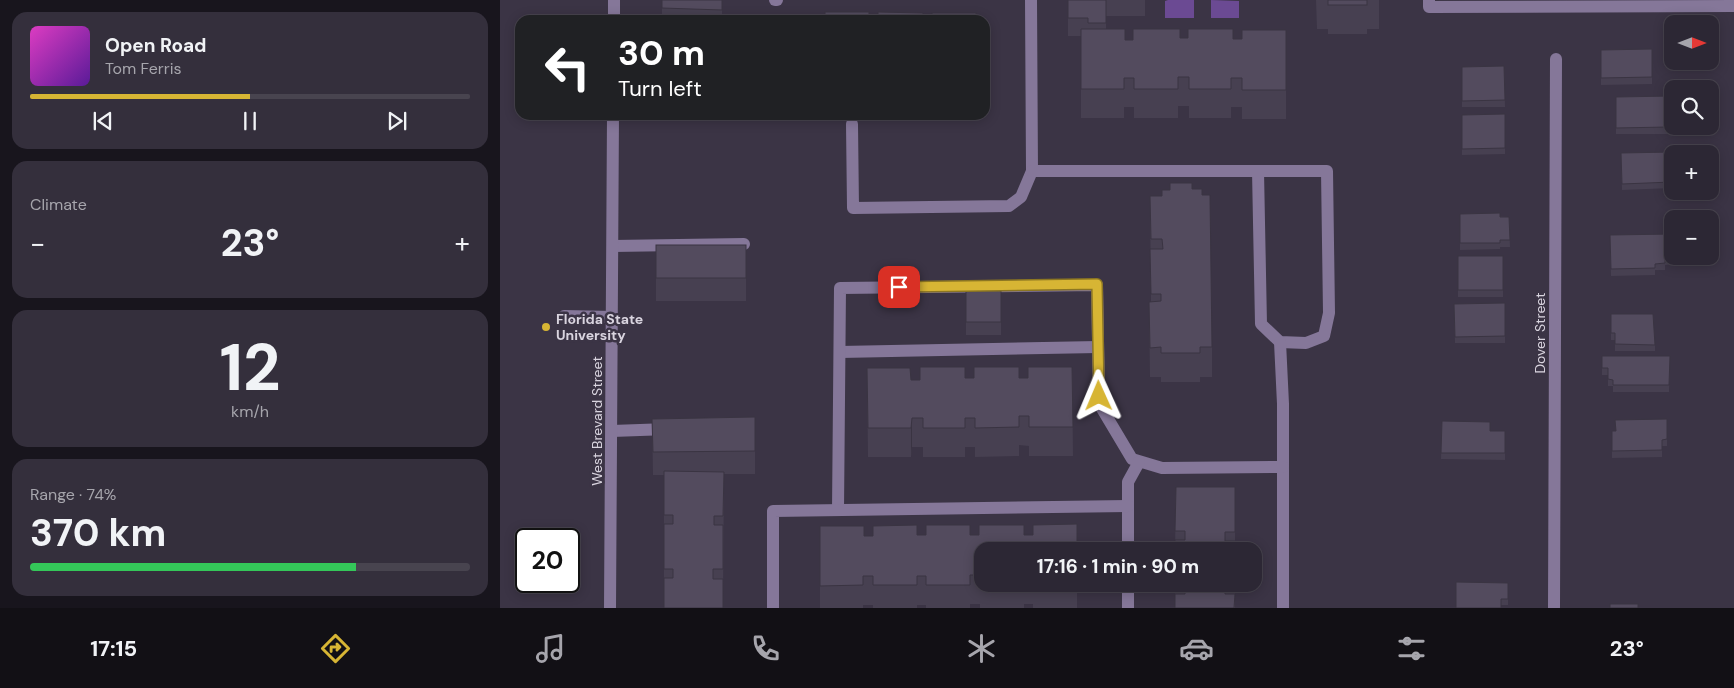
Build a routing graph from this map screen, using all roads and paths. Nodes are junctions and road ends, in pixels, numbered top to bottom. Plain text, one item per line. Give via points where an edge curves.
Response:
1 (614, 0) edge
2 (1031, 0) edge
3 (1429, 0) edge
4 (1734, 6) edge
5 (614, 15) edge
6 (1556, 59) dead end
7 (614, 120) edge
8 (852, 124) dead end
9 (1032, 171) junction
10 (1258, 171) junction
11 (744, 244) edge
12 (613, 246) junction
13 (564, 316) dead end
14 (613, 317) junction
15 (1280, 342) junction
16 (1098, 347) junction
17 (840, 352) junction
18 (681, 429) edge
19 (612, 431) junction
20 (1139, 462) junction
21 (1283, 467) junction
22 (1128, 506) junction
23 (838, 510) junction
24 (1128, 542) edge
25 (1128, 592) edge
26 (610, 608) edge
27 (773, 608) edge
28 (1128, 608) edge
29 (1283, 608) edge
30 (1554, 608) edge

1 - 5 street
2 - 9 street
3 - 4 street via 1429,7
6 - 30 street, Dover Street
7 - 12 street, West Brevard Street
8 - 9 street via 853,208 1009,206 1021,198
9 - 10 street
10 - 15 street via 1261,324
10 - 15 street via 1327,171 1329,313 1324,336 1306,343
11 - 12 street
12 - 14 street, West Brevard Street
13 - 14 street
14 - 19 street, West Brevard Street
15 - 21 street
16 - 17 street
16 - 17 street via 1097,284 840,288
16 - 20 street via 1101,407 1132,459
17 - 23 street
18 - 19 street
19 - 26 street, West Brevard Street
20 - 21 street via 1162,468
20 - 22 street via 1128,482
21 - 29 street
22 - 23 street
22 - 24 street
23 - 27 street via 773,511
25 - 28 street

